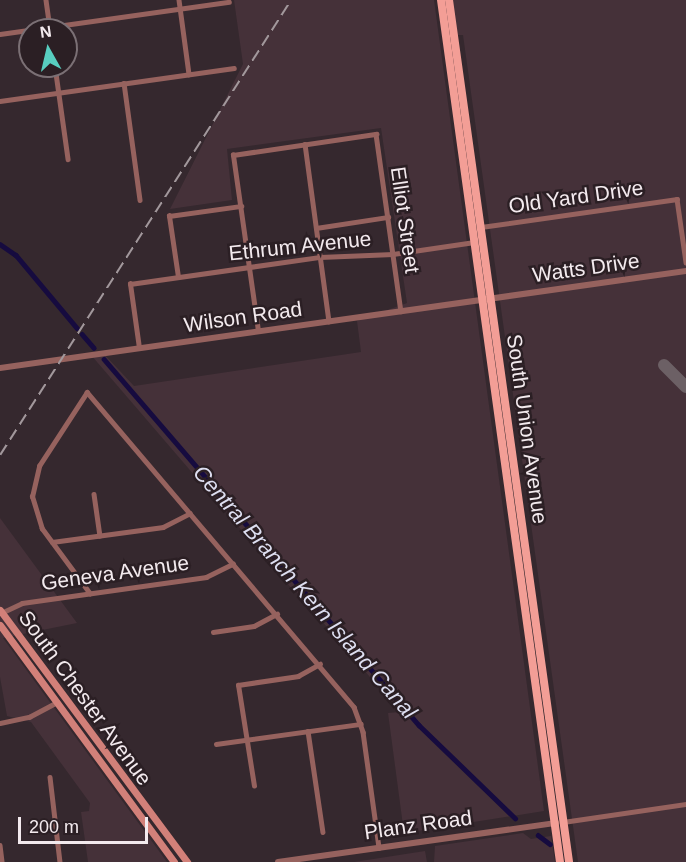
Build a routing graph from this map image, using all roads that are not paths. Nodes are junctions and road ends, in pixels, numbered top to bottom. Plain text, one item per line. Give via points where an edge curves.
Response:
1 (46, 0) edge
2 (179, 0) edge
3 (446, 1) edge
4 (229, 2) dead end
5 (180, 9) junction
6 (442, 15) junction
7 (49, 18) edge
8 (78, 24) edge
9 (18, 32) edge
10 (0, 34) edge
11 (455, 44) junction
12 (234, 68) dead end
13 (189, 74) junction
14 (57, 78) edge
15 (124, 83) junction
16 (457, 91) junction
17 (59, 93) junction
18 (0, 101) edge
19 (305, 144) junction
20 (68, 159) dead end
21 (140, 200) dead end
22 (241, 206) junction
23 (388, 217) junction
24 (480, 227) junction
25 (316, 228) junction
26 (474, 242) junction
27 (393, 254) junction
28 (321, 257) junction
29 (686, 262) edge
30 (249, 267) junction
31 (686, 271) edge
32 (178, 277) junction
33 (486, 299) junction
34 (401, 311) junction
35 (329, 321) junction
36 (258, 331) junction
37 (139, 348) junction
38 (0, 368) edge
39 (505, 433) junction
40 (94, 494) dead end
41 (190, 513) junction
42 (513, 521) junction
43 (100, 536) junction
44 (52, 542) junction
45 (526, 560) junction
46 (233, 564) junction
47 (521, 578) junction
48 (90, 594) junction
49 (1, 612) edge
50 (277, 614) junction
51 (535, 622) junction
52 (0, 625) edge
53 (213, 633) dead end
54 (320, 664) junction
55 (541, 688) junction
56 (57, 702) junction
57 (0, 723) edge
58 (361, 724) junction
59 (308, 731) junction
60 (246, 740) junction
61 (216, 744) dead end
62 (50, 777) dead end
63 (254, 786) dead end
64 (686, 804) edge
65 (559, 822) junction
66 (322, 832) dead end
67 (0, 845) edge
68 (379, 848) junction
69 (2, 862) edge
70 (60, 862) edge
71 (174, 862) edge
72 (187, 862) edge
73 (278, 862) edge
74 (561, 862) edge
75 (569, 862) edge

1 - 7 street
2 - 5 street
3 - 6 main road, South Union Avenue
3 - 11 main road, South Union Avenue
4 - 5 street
5 - 8 street
5 - 13 street
6 - 11 main road
6 - 16 main road, South Union Avenue
9 - 10 street
11 - 16 main road, South Union Avenue
12 - 13 street
13 - 15 street
14 - 17 street
15 - 17 street
15 - 21 street
16 - 24 main road, South Union Avenue via 468,136
16 - 26 main road, South Union Avenue
17 - 18 street
17 - 20 street
19 - 22 street via 233,154
19 - 23 street, Elliot Street via 376,134
19 - 25 street
22 - 30 street
22 - 32 street via 169,216
23 - 25 street
23 - 27 street, Elliot Street
24 - 29 street, Old Yard Drive via 677,199
24 - 33 main road, South Union Avenue
25 - 28 street
26 - 27 street, Ethrum Avenue
26 - 33 main road, South Union Avenue
27 - 28 street, Ethrum Avenue
27 - 34 street, Elliot Street
28 - 30 street, Ethrum Avenue
28 - 35 street
30 - 32 street, Ethrum Avenue
30 - 36 street
31 - 33 street, Watts Drive
32 - 37 street, Ethrum Avenue via 130,284
33 - 34 street, Wilson Road
33 - 39 main road, South Union Avenue
34 - 35 street, Wilson Road
35 - 36 street, Wilson Road
36 - 37 street, Wilson Road
37 - 38 street, Wilson Road
39 - 42 main road, South Union Avenue
39 - 45 main road, South Union Avenue
40 - 43 street
41 - 43 street via 163,526
41 - 44 street via 87,392 33,481 35,514
41 - 46 street
42 - 45 main road via 518,525 522,556
42 - 47 main road, South Union Avenue
43 - 44 street
44 - 48 street
45 - 51 main road, South Union Avenue
46 - 48 street, Geneva Avenue via 206,577
46 - 50 street
47 - 51 main road
47 - 55 main road, South Union Avenue
48 - 49 street, Geneva Avenue via 22,603
49 - 72 main road, South Chester Avenue
50 - 53 street via 254,626
50 - 54 street
51 - 55 main road, South Union Avenue
52 - 56 main road, South Chester Avenue
54 - 58 street via 349,699
54 - 60 street via 298,676 238,685
55 - 65 main road, South Union Avenue
56 - 57 street via 29,717
56 - 71 main road, South Chester Avenue
58 - 59 street
58 - 68 street
59 - 60 street
59 - 66 street
60 - 61 street
60 - 63 street
62 - 70 street
64 - 65 street
65 - 68 street, Planz Road
65 - 74 main road, South Union Avenue
65 - 75 main road, South Union Avenue
67 - 69 street
68 - 73 street, Planz Road

